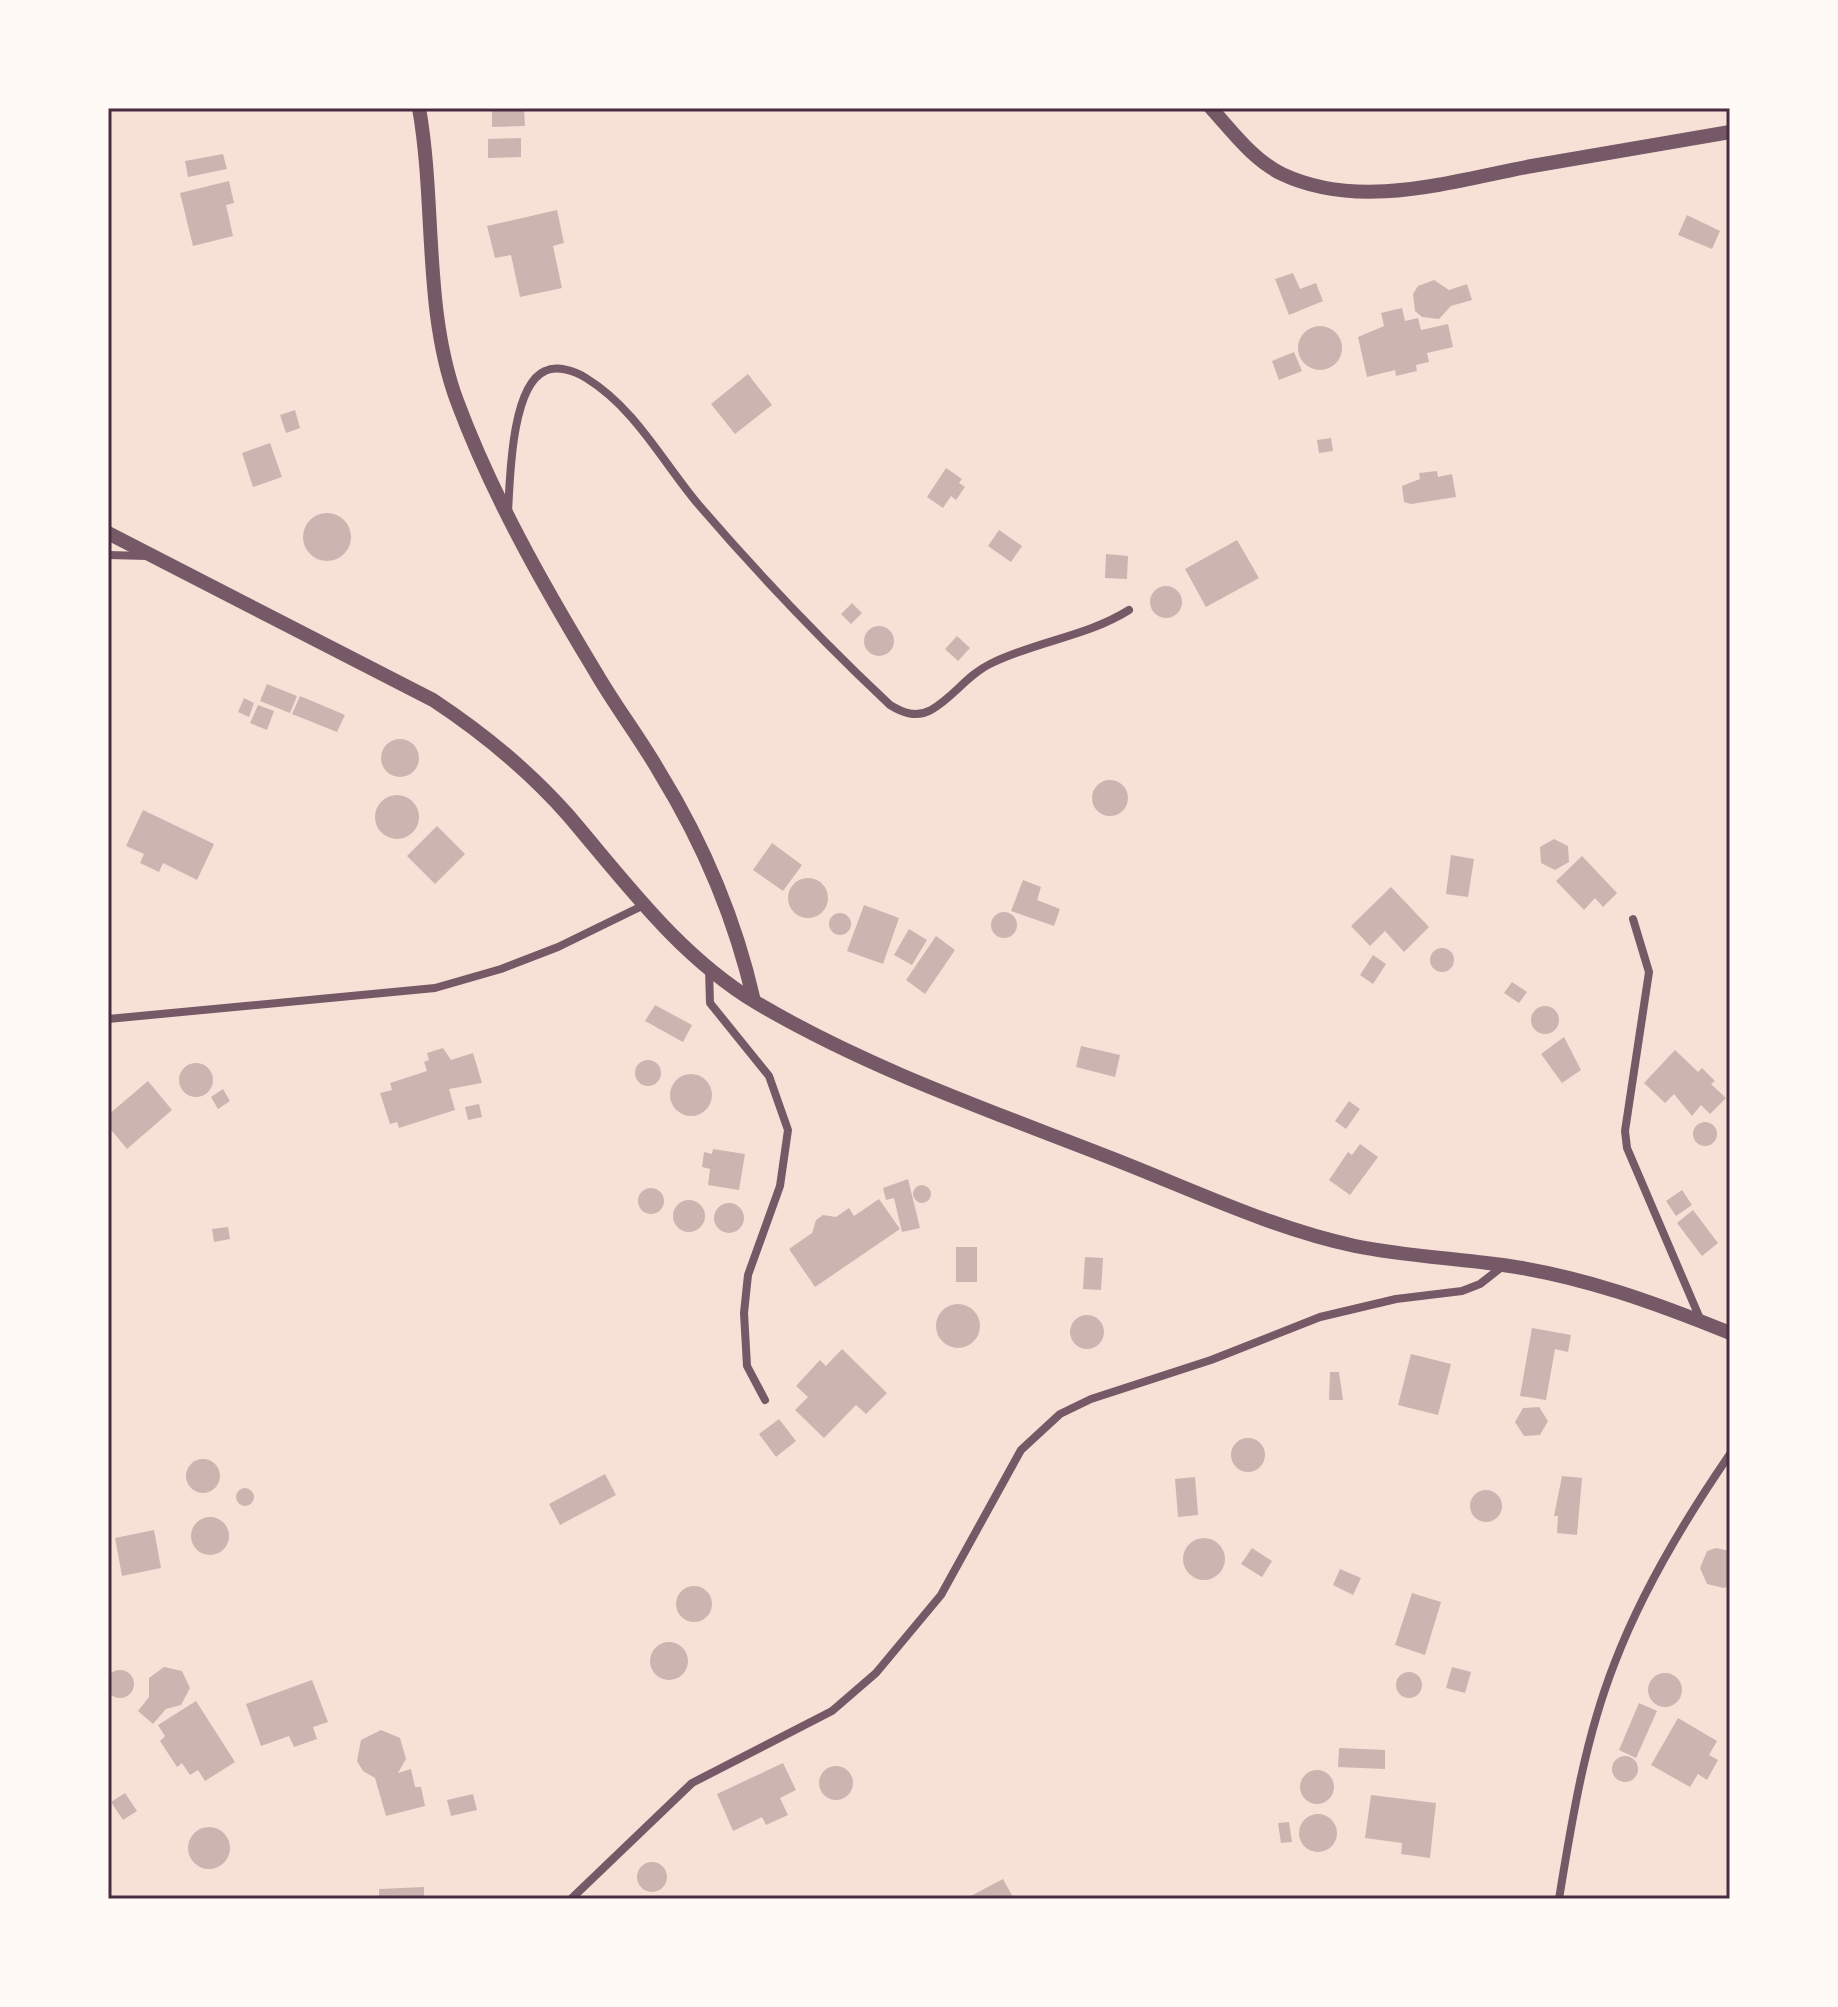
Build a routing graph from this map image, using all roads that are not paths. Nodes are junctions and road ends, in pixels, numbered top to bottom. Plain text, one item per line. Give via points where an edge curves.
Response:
1 (419, 108) edge
2 (1211, 108) edge
3 (1730, 132) edge
4 (508, 513) junction
5 (108, 533) edge
6 (108, 555) edge
7 (149, 556) junction
8 (1129, 610) dead end
9 (642, 906) junction
10 (1633, 919) dead end
11 (709, 969) junction
12 (754, 1001) junction
13 (108, 1019) edge
14 (1504, 1265) junction
15 (1701, 1321) junction
16 (1730, 1333) edge
17 (765, 1400) dead end
18 (1730, 1454) edge
19 (571, 1899) edge
20 (1559, 1899) edge

1 - 4 street via 448,373
2 - 3 street via 1256,156 1280,173 1309,184 1352,190 1452,183
4 - 8 street via 512,451 527,393 544,371 555,368 587,378 644,430 686,489 809,628 905,714 931,710 998,660 1101,627
4 - 12 street via 690,829 733,923
5 - 7 street
6 - 7 street
7 - 9 street via 433,700 482,732 566,813
9 - 11 street
9 - 13 street via 544,952 435,988
10 - 15 street via 1649,972 1625,1131 1627,1148
11 - 12 street
11 - 17 street via 710,1003 769,1076 788,1130 780,1186 748,1275 744,1313 747,1366
12 - 14 street via 825,1040 954,1097 1296,1231 1356,1246
14 - 15 street via 1604,1285
14 - 19 street via 1462,1291 1396,1299 1320,1317 1060,1414 1021,1450 941,1595 876,1673 832,1711 692,1783
15 - 16 street
18 - 20 street via 1641,1604 1614,1662 1579,1780

